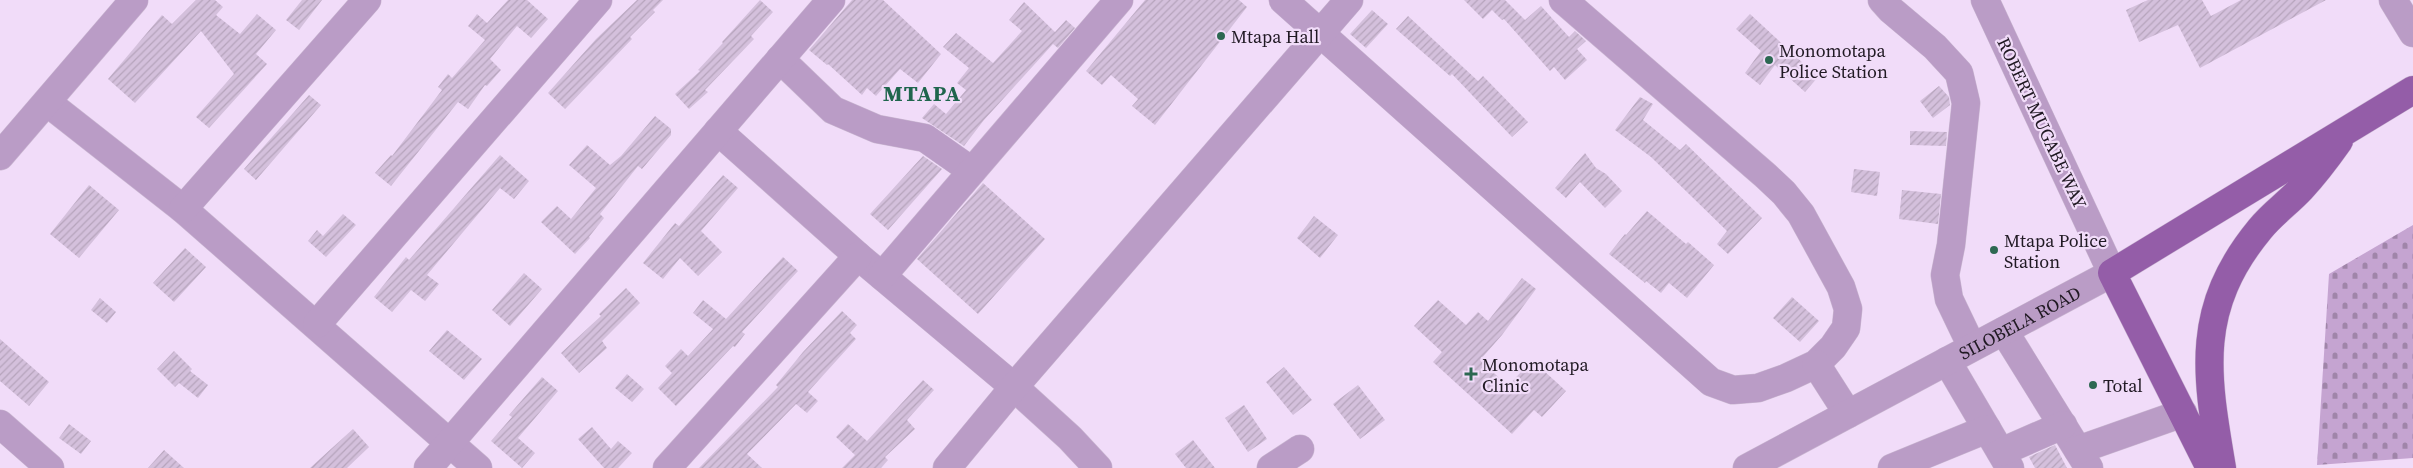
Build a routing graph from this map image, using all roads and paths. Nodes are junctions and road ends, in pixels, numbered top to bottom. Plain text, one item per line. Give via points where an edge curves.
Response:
1 (134, 0) edge
2 (367, 0) edge
3 (598, 0) edge
4 (831, 0) edge
5 (1119, 0) edge
6 (1283, 0) edge
7 (1349, 0) edge
8 (1563, 0) edge
9 (1882, 0) edge
10 (1985, 0) edge
11 (2393, 0) edge
12 (1319, 34) junction
13 (2413, 34) edge
14 (780, 59) junction
15 (2413, 90) edge
16 (48, 103) junction
17 (718, 131) junction
18 (2346, 132) junction
19 (0, 156) edge
20 (972, 171) junction
21 (183, 209) junction
22 (858, 256) junction
23 (2112, 273) junction
24 (882, 276) junction
25 (316, 324) junction
26 (2004, 331) junction
27 (1972, 348) junction
28 (1947, 361) junction
29 (1816, 364) junction
30 (1014, 387) junction
31 (1848, 414) junction
32 (2182, 414) junction
33 (0, 424) edge
34 (2063, 425) junction
35 (1987, 429) junction
36 (450, 444) junction
37 (1300, 449) dead end
38 (2084, 459) edge
39 (2006, 460) edge
40 (1918, 463) edge
41 (50, 468) edge
42 (428, 468) edge
43 (478, 468) edge
44 (667, 468) edge
45 (947, 468) edge
46 (1098, 468) edge
47 (1271, 468) edge
48 (1747, 468) edge
49 (1892, 468) edge
50 (2210, 468) edge
51 (2222, 468) edge

1 - 16 street
2 - 21 street
3 - 25 street
4 - 14 street
5 - 20 street
6 - 12 street
7 - 12 street
8 - 29 street via 1766,176 1801,214 1841,287 1848,309 1846,328 1833,348
9 - 27 street via 1959,73 1966,103 1946,276 1949,299
10 - 23 street, ROBERT MUGABE WAY
11 - 13 street
12 - 29 street via 1711,382 1733,390 1758,388
12 - 30 street
14 - 17 street
14 - 20 street via 834,110 877,128 925,138
15 - 18 main road, SILOBELA ROAD
16 - 19 street
16 - 21 street
17 - 22 street
17 - 36 street
18 - 23 main road, SILOBELA ROAD
18 - 51 main road via 2302,188 2260,228 2240,256 2215,312 2208,368
20 - 24 street
21 - 25 street
22 - 24 street
22 - 44 street
23 - 26 street, SILOBELA ROAD
23 - 32 main road
24 - 30 street
25 - 36 street
26 - 27 street, SILOBELA ROAD
26 - 34 street
27 - 28 street, SILOBELA ROAD
28 - 31 street, SILOBELA ROAD
28 - 35 street
29 - 31 street
30 - 45 street
30 - 46 street
31 - 48 street, SILOBELA ROAD
32 - 38 street
32 - 50 main road
33 - 41 street
34 - 38 street
34 - 39 street
35 - 39 street
35 - 40 street
36 - 42 street
36 - 43 street
37 - 47 street
40 - 49 street

